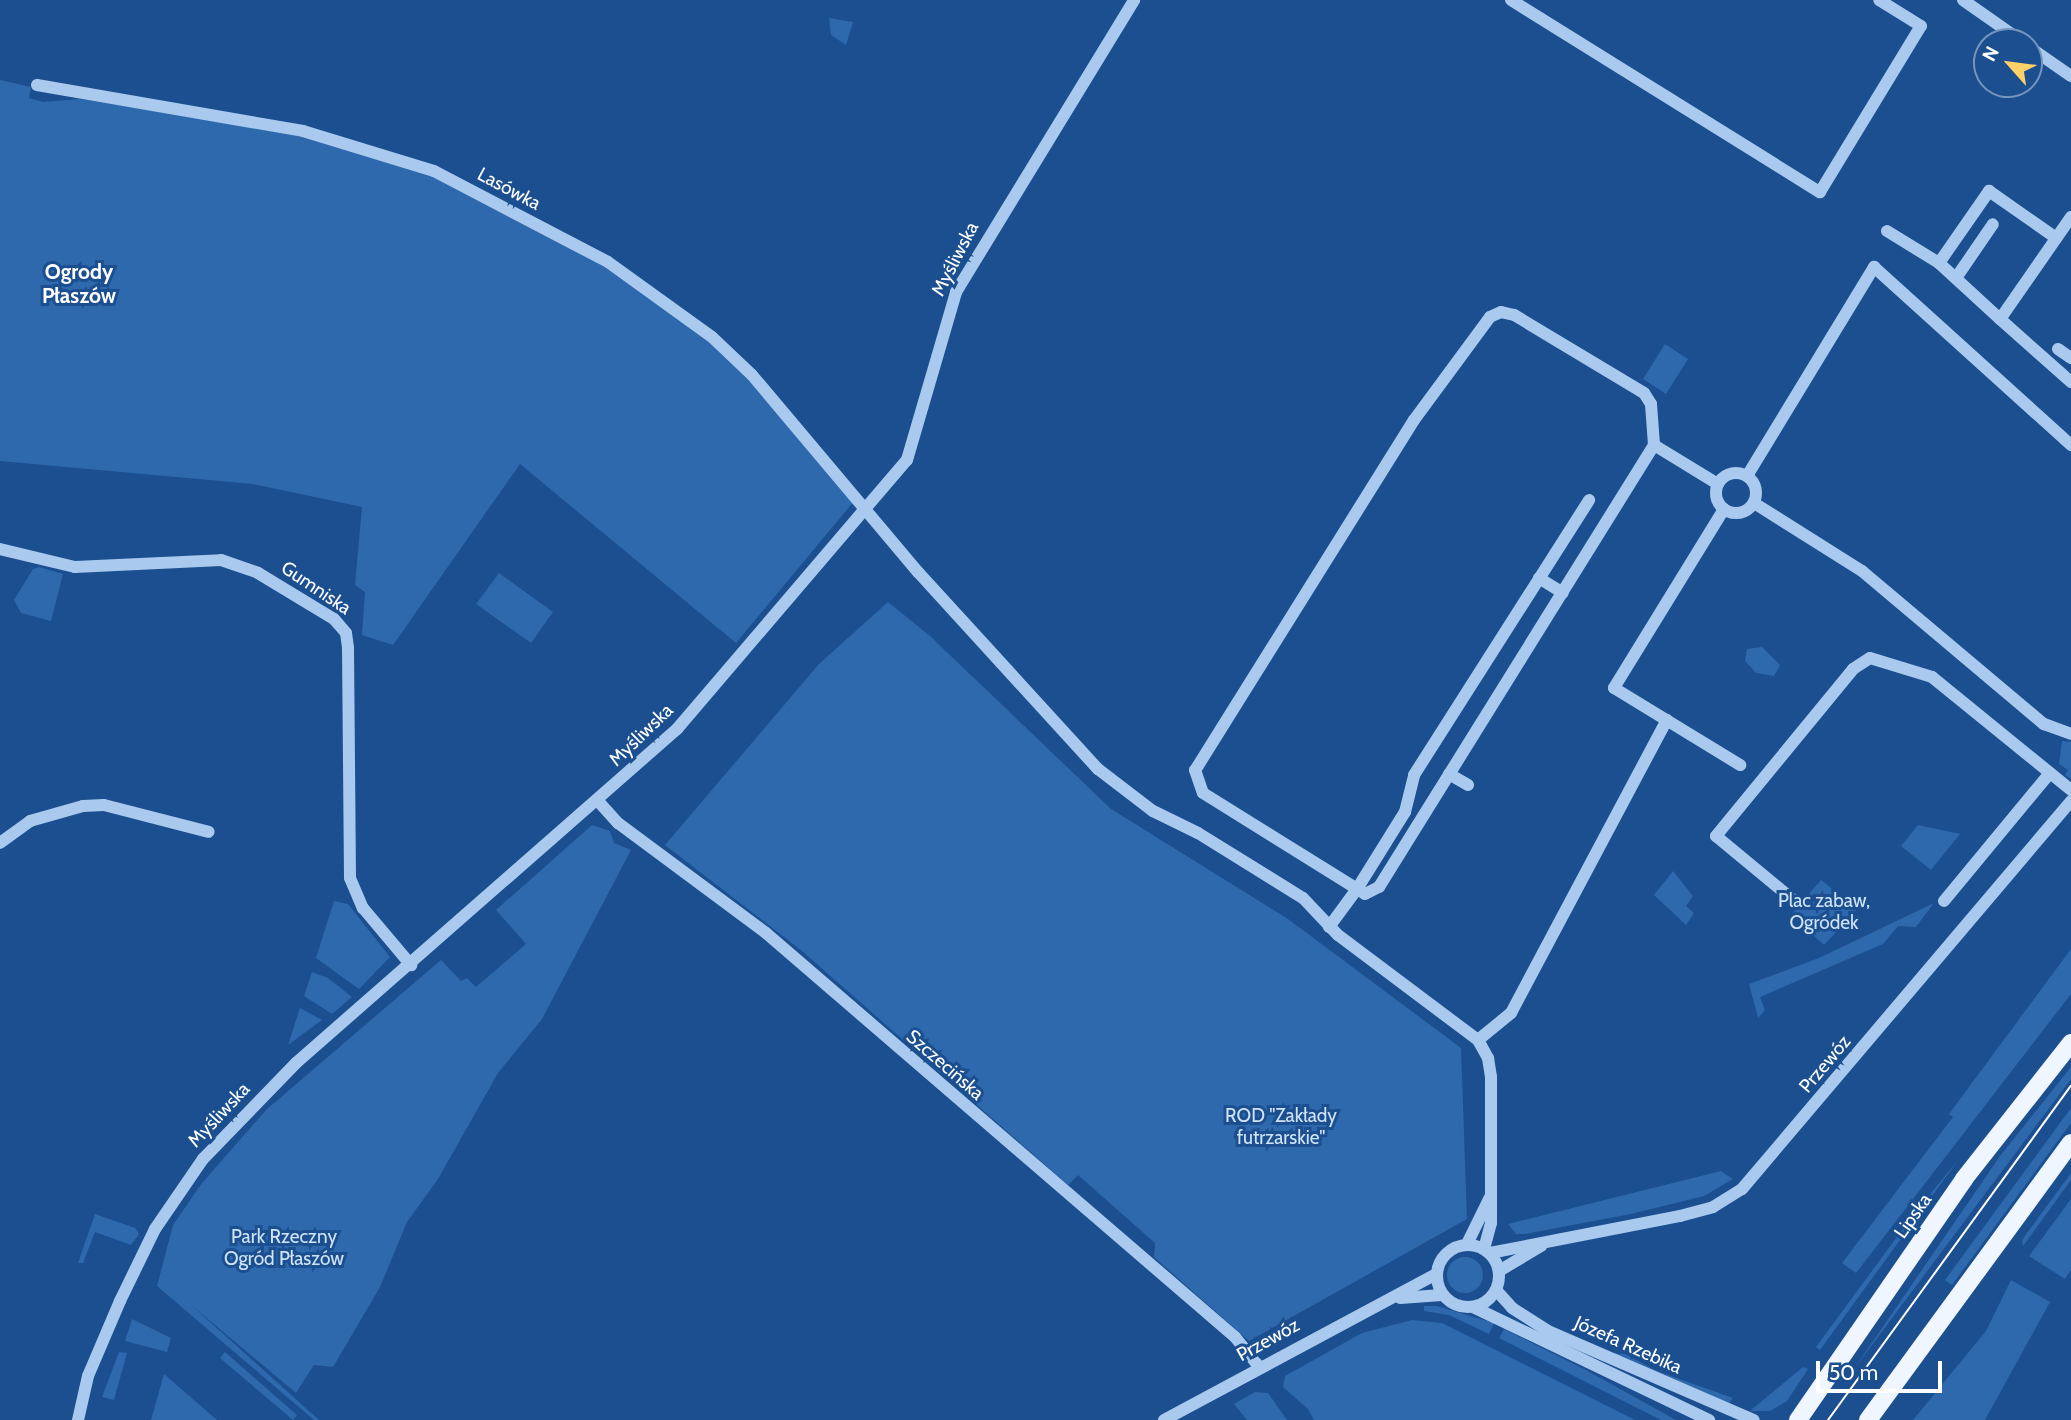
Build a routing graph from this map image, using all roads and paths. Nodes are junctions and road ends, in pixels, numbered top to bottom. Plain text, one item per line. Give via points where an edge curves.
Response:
1 (1134, 0) edge
2 (1511, 0) edge
3 (1879, 0) edge
4 (1963, 0) edge
5 (2002, 28) edge
6 (2043, 57) edge
7 (2071, 76) edge
8 (37, 85) dead end
9 (2071, 217) edge
10 (1993, 224) dead end
11 (1887, 231) dead end
12 (2056, 238) junction
13 (1939, 263) junction
14 (1955, 278) junction
15 (2000, 319) junction
16 (2058, 349) dead end
17 (2071, 358) edge
18 (2071, 382) edge
19 (1654, 445) junction
20 (2071, 445) edge
21 (1747, 476) junction
22 (1718, 484) junction
23 (1589, 500) dead end
24 (1754, 503) junction
25 (1724, 509) junction
26 (865, 511) junction
27 (0, 549) edge
28 (1539, 578) junction
29 (1563, 593) junction
30 (1667, 720) junction
31 (2071, 734) edge
32 (1740, 765) dead end
33 (2050, 773) junction
34 (1449, 774) junction
35 (1468, 785) dead end
36 (2071, 790) edge
37 (598, 801) junction
38 (2071, 802) edge
39 (209, 832) dead end
40 (0, 843) edge
41 (1357, 890) junction
42 (1944, 901) dead end
43 (1797, 903) dead end
44 (1329, 927) junction
45 (1533, 949) dead end
46 (411, 965) junction
47 (1536, 965) junction
48 (1478, 1040) junction
49 (2071, 1043) edge
50 (2071, 1143) edge
51 (1492, 1194) junction
52 (1467, 1244) junction
53 (1542, 1246) junction
54 (1487, 1251) junction
55 (1499, 1270) junction
56 (1436, 1274) junction
57 (1496, 1290) junction
58 (1442, 1295) junction
59 (1392, 1298) junction
60 (1473, 1307) junction
61 (1259, 1367) junction
62 (78, 1420) edge
63 (1164, 1420) edge
64 (1709, 1420) edge
65 (1754, 1420) edge
66 (1798, 1420) edge
67 (1868, 1420) edge

1 - 26 street, Myśliwska via 970,263 949,311 912,451
2 - 3 street via 1819,192 1921,26
4 - 5 street
6 - 7 street
8 - 26 street, Lasówka via 303,131 434,171 608,262 712,338 752,376
9 - 12 street
10 - 14 street
11 - 13 street
12 - 13 street via 1989,191
12 - 15 street
13 - 14 street
14 - 15 street
15 - 18 street
16 - 17 street
19 - 22 street
19 - 29 street
19 - 41 street via 1651,404 1644,393 1502,312 1490,317 1414,419 1195,770 1203,793
20 - 21 street via 1874,267
21 - 22 street via 1731,474
21 - 24 street via 1756,490
22 - 25 street via 1717,500
23 - 28 street
24 - 25 street via 1740,513
24 - 31 street via 1862,571 2044,724
25 - 30 street via 1614,688
26 - 37 street, Myśliwska via 677,729
26 - 44 street, Lasówka via 1098,769 1153,811 1198,833 1303,898
27 - 46 street, Gumniska via 75,567 221,560 258,573 334,619 346,633 348,649 350,878 363,908
28 - 29 street
28 - 41 street via 1414,775 1405,812
29 - 34 street
30 - 32 street
30 - 47 street
33 - 36 street
33 - 42 street
33 - 43 street via 1932,677 1870,657 1853,669 1716,836
34 - 35 street
34 - 41 street via 1379,887 1365,894
37 - 46 street, Myśliwska
37 - 61 street, Szczecińska via 648,845 766,933 1226,1330
38 - 53 street, Przewóz via 1742,1189 1698,1212
39 - 40 street via 104,805 83,806 30,821
41 - 44 street
44 - 48 street, Lasówka
45 - 47 street
46 - 62 street, Myśliwska via 296,1063 190,1176 155,1229 120,1301 88,1376
47 - 48 street via 1511,1013
48 - 51 street via 1491,1077
49 - 66 main road, Lipska via 1964,1179
50 - 67 main road
51 - 52 street
51 - 54 street
52 - 54 street
52 - 56 street via 1443,1256
53 - 54 street, Przewóz
53 - 55 street, Przewóz
54 - 55 street
55 - 57 street
56 - 58 street
56 - 59 street, Przewóz
57 - 60 street
57 - 65 street, Józefa Rzebika via 1511,1308 1548,1331
58 - 59 street, Przewóz
58 - 60 street via 1456,1305
59 - 61 street, Przewóz
60 - 64 street, Józefa Rzebika
61 - 63 street, Przewóz

